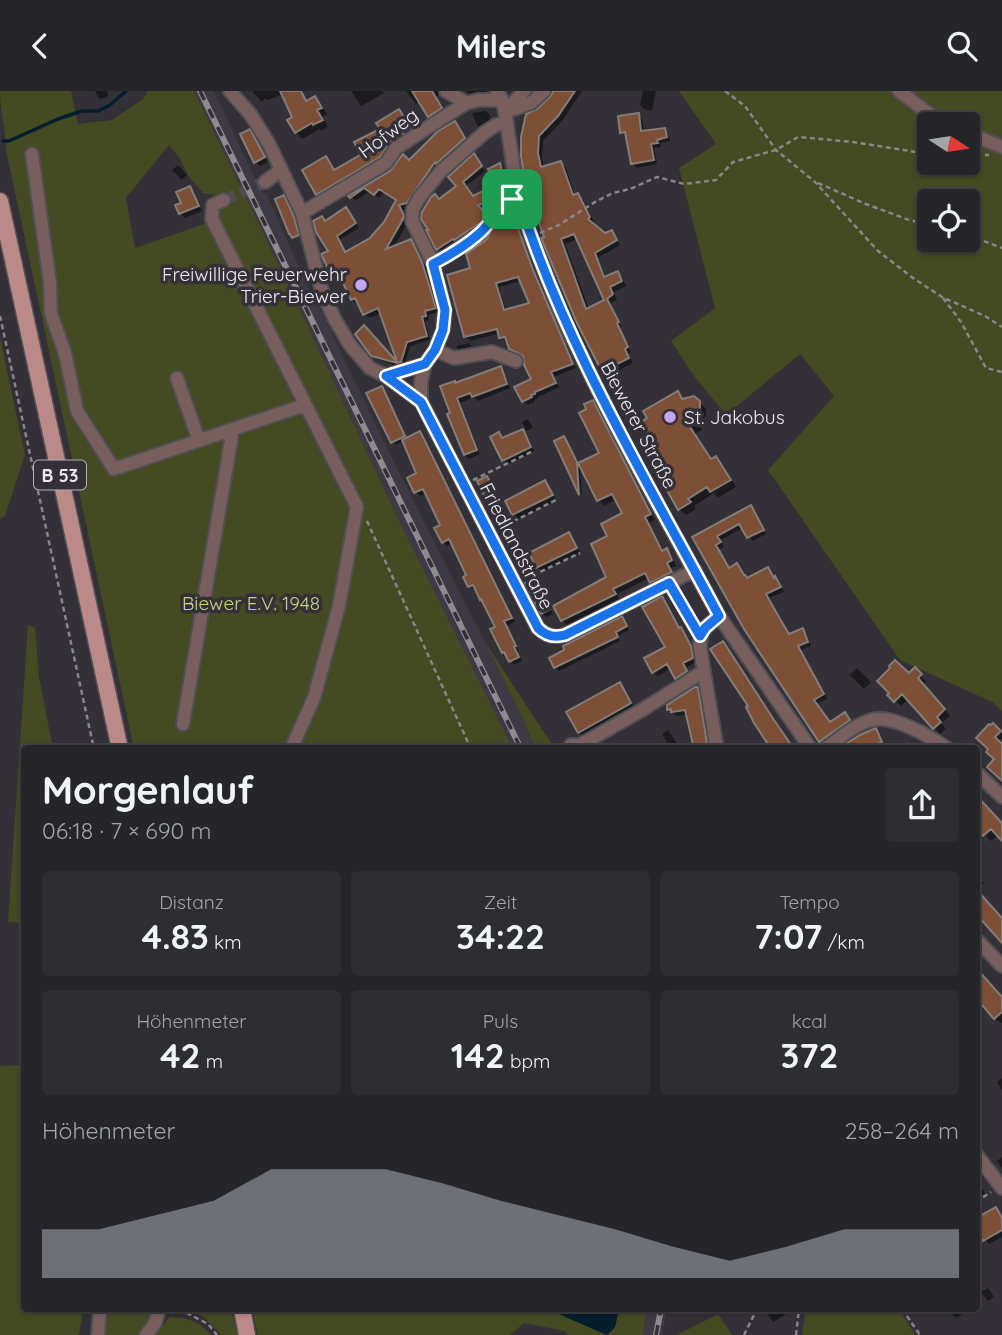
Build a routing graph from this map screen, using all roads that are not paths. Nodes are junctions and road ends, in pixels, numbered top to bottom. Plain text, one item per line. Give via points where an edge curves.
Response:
1 (230, 91) edge
2 (446, 91) edge
3 (524, 91) edge
4 (544, 91) edge
5 (899, 91) edge
6 (466, 103) junction
7 (503, 106) edge
8 (927, 112) edge
9 (980, 138) edge
10 (1002, 147) edge
11 (32, 154) dead end
12 (281, 170) junction
13 (265, 182) tunnel mouth
14 (224, 200) dead end
15 (0, 201) edge
16 (302, 213) junction
17 (481, 232) road end
18 (433, 264) junction
19 (435, 350) junction
20 (516, 361) dead end
21 (425, 364) junction
22 (386, 376) junction
23 (177, 378) dead end
24 (421, 402) junction
25 (305, 405) junction
26 (233, 429) junction
27 (199, 441) junction
28 (695, 570) junction
29 (719, 616) junction
30 (704, 671) junction
31 (183, 724) dead end
32 (119, 745) edge
33 (293, 745) edge
34 (571, 745) dead end
35 (716, 745) edge
36 (807, 745) edge
37 (831, 745) edge
38 (943, 745) edge
39 (980, 776) edge
40 (1002, 797) edge
41 (980, 943) edge
42 (1002, 967) edge
43 (980, 1159) edge
44 (1001, 1187) edge
45 (100, 1312) edge
46 (158, 1312) edge
47 (243, 1312) edge
48 (98, 1335) edge
49 (146, 1335) edge
50 (247, 1335) edge

1 - 12 street, Friedlandstraße via 251,115
2 - 6 street
3 - 7 street
4 - 7 street via 531,103
5 - 8 street
6 - 7 street, Hofweg via 478,100
6 - 16 street, Hofweg via 396,148 386,163
7 - 18 street via 496,125 440,172 413,209 412,221
7 - 28 street, Biewerer Straße via 518,197 566,325 621,437
9 - 10 street
11 - 27 street via 51,314 77,411 114,469
12 - 13 street
12 - 16 street, Friedlandstraße
14 - 25 street via 213,205 212,219
15 - 32 main road, B 53
16 - 22 street, Friedlandstraße via 321,288 334,318 370,368
17 - 18 street
18 - 19 street via 445,310
19 - 20 street via 454,358 492,352
19 - 21 street
21 - 22 street
21 - 24 street
22 - 24 street, Friedlandstraße
23 - 27 street
24 - 28 street, Friedlandstraße via 544,634 565,635
25 - 26 street
25 - 33 street via 357,507 340,606 314,698
26 - 27 street
26 - 31 street
28 - 29 street, Biewerer Straße
29 - 30 street via 700,636
29 - 36 street, Biewerer Straße
30 - 34 street via 580,745
30 - 35 street
37 - 38 street via 873,719 902,724
39 - 40 street
41 - 42 street
43 - 44 street
45 - 48 street
46 - 49 street
47 - 50 main road

